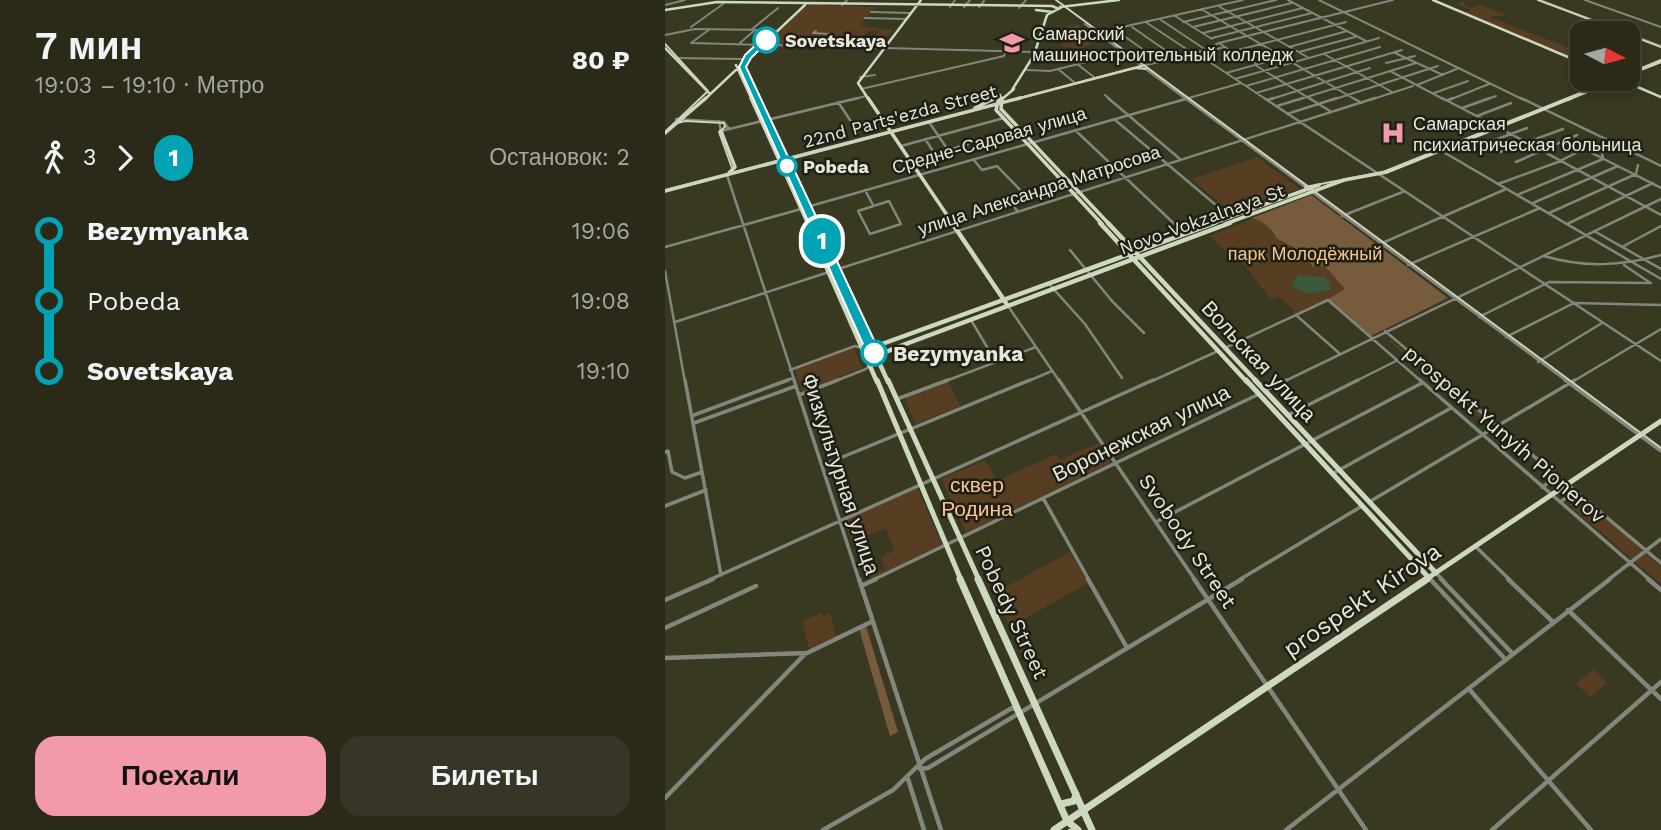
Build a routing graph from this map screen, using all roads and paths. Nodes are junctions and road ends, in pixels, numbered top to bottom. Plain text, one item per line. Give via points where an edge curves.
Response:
1 (685, 0) edge
2 (835, 0) edge
3 (847, 0) edge
4 (883, 0) edge
5 (921, 0) edge
6 (955, 0) edge
7 (969, 0) edge
8 (1026, 0) edge
9 (1053, 0) edge
10 (1119, 0) edge
11 (1224, 0) edge
12 (1243, 0) edge
13 (1276, 0) edge
14 (1287, 0) edge
15 (1319, 0) edge
16 (1393, 0) edge
17 (1433, 0) edge
18 (1541, 0) edge
19 (1585, 0) edge
20 (681, 1) edge
21 (703, 1) edge
22 (984, 1) edge
23 (722, 2) edge
24 (806, 2) edge
25 (1099, 2) edge
26 (1230, 3) junction
27 (1292, 3) junction
28 (830, 4) junction
29 (665, 5) edge
30 (842, 5) junction
31 (876, 6) junction
32 (915, 6) junction
33 (1218, 6) junction
34 (686, 7) junction
35 (950, 7) junction
36 (964, 7) junction
37 (1058, 7) junction
38 (778, 8) dead end
39 (979, 8) junction
40 (1001, 8) junction
41 (1019, 8) junction
42 (1303, 8) junction
43 (1042, 9) junction
44 (1201, 9) junction
45 (1357, 9) junction
46 (665, 10) edge
47 (871, 12) dead end
48 (1053, 12) junction
49 (1227, 12) junction
50 (910, 13) junction
51 (1312, 13) junction
52 (1345, 13) junction
53 (1211, 15) junction
54 (1047, 16) junction
55 (1175, 16) junction
56 (1237, 16) junction
57 (1321, 17) junction
58 (865, 18) dead end
59 (905, 19) junction
60 (1358, 19) junction
61 (1161, 20) junction
62 (1220, 20) junction
63 (1183, 22) junction
64 (1246, 22) junction
65 (1346, 22) dead end
66 (1147, 23) junction
67 (1084, 24) dead end
68 (1334, 24) junction
69 (1230, 26) junction
70 (695, 27) junction
71 (1132, 27) junction
72 (1193, 27) junction
73 (1255, 27) junction
74 (1661, 27) edge
75 (710, 29) junction
76 (1114, 29) junction
77 (753, 30) junction
78 (773, 30) junction
79 (816, 31) dead end
80 (1347, 31) junction
81 (1100, 32) dead end
82 (1239, 32) junction
83 (1264, 32) junction
84 (1203, 33) junction
85 (829, 34) dead end
86 (665, 35) edge
87 (1247, 36) junction
88 (1357, 36) junction
89 (1212, 38) junction
90 (1379, 38) dead end
91 (1277, 39) junction
92 (1368, 41) junction
93 (1219, 43) junction
94 (738, 44) junction
95 (1261, 44) junction
96 (760, 45) junction
97 (1661, 46) edge
98 (1203, 47) junction
99 (1289, 47) junction
100 (1380, 47) dead end
101 (665, 48) edge
102 (881, 49) junction
103 (1230, 49) junction
104 (1402, 50) dead end
105 (1006, 51) junction
106 (1034, 51) junction
107 (1275, 51) junction
108 (1299, 52) junction
109 (1394, 52) junction
110 (1123, 53) junction
111 (1196, 54) junction
112 (1324, 54) junction
113 (1415, 55) dead end
114 (1284, 57) junction
115 (675, 58) junction
116 (1309, 58) junction
117 (1405, 58) junction
118 (1570, 58) edge
119 (742, 59) junction
120 (1247, 59) junction
121 (1173, 60) junction
122 (1661, 60) edge
123 (1335, 61) junction
124 (1161, 62) junction
125 (1293, 63) junction
126 (1386, 63) dead end
127 (744, 64) junction
128 (1077, 64) junction
129 (1256, 64) junction
130 (1416, 64) junction
131 (737, 66) junction
132 (1142, 66) junction
133 (1345, 66) junction
134 (1438, 66) dead end
135 (1370, 68) dead end
136 (1459, 68) junction
137 (1640, 68) edge
138 (1058, 69) junction
139 (1304, 69) junction
140 (1429, 69) junction
141 (1026, 70) junction
142 (1265, 71) junction
143 (1390, 71) junction
144 (1226, 73) junction
145 (1356, 73) junction
146 (875, 75) dead end
147 (1443, 75) junction
148 (1315, 76) junction
149 (860, 77) junction
150 (1094, 77) junction
151 (1402, 77) junction
152 (1277, 78) junction
153 (1235, 79) junction
154 (1367, 79) junction
155 (1021, 81) junction
156 (1468, 81) dead end
157 (1073, 82) junction
158 (1325, 82) junction
159 (1241, 83) junction
160 (1491, 83) junction
161 (1287, 84) junction
162 (1379, 85) junction
163 (1417, 85) junction
164 (1246, 86) junction
165 (1413, 86) dead end
166 (751, 87) junction
167 (1336, 88) junction
168 (1640, 88) edge
169 (862, 89) junction
170 (1297, 90) junction
171 (1581, 91) edge
172 (1586, 91) edge
173 (708, 92) junction
174 (1256, 93) junction
175 (1394, 93) junction
176 (1433, 93) junction
177 (1105, 94) dead end
178 (1346, 95) junction
179 (866, 96) junction
180 (1022, 96) junction
181 (1496, 96) dead end
182 (1308, 97) junction
183 (1661, 97) edge
184 (1185, 98) junction
185 (1267, 100) junction
186 (1447, 100) junction
187 (838, 102) junction
188 (998, 103) junction
189 (1362, 103) junction
190 (1511, 103) dead end
191 (1319, 104) junction
192 (1277, 106) junction
193 (975, 108) junction
194 (1462, 108) junction
195 (1541, 108) junction
196 (1330, 111) junction
197 (1129, 114) junction
198 (1287, 114) junction
199 (1476, 116) junction
200 (1004, 118) junction
201 (1114, 119) junction
202 (678, 120) junction
203 (766, 120) junction
204 (719, 121) junction
205 (1299, 121) junction
206 (929, 122) junction
207 (1496, 126) junction
208 (1527, 128) dead end
209 (729, 129) junction
210 (1563, 129) dead end
211 (1075, 130) junction
212 (665, 131) edge
213 (721, 131) junction
214 (857, 132) dead end
215 (889, 132) junction
216 (1511, 134) junction
217 (1577, 135) dead end
218 (939, 136) junction
219 (925, 139) junction
220 (1241, 139) junction
221 (1526, 142) junction
222 (1029, 143) junction
223 (968, 144) dead end
224 (1484, 144) dead end
225 (1594, 144) dead end
226 (899, 146) junction
227 (1601, 147) dead end
228 (948, 150) junction
229 (1440, 150) junction
230 (1586, 150) junction
231 (1542, 151) junction
232 (1500, 152) dead end
233 (935, 154) junction
234 (973, 159) junction
235 (1180, 159) junction
236 (1603, 159) junction
237 (1560, 160) junction
238 (784, 162) junction
239 (910, 162) junction
240 (1516, 162) dead end
241 (1167, 163) junction
242 (1638, 165) dead end
243 (1618, 166) junction
244 (1661, 166) edge
245 (1576, 169) junction
246 (732, 171) junction
247 (1377, 173) junction
248 (919, 174) junction
249 (1636, 174) junction
250 (727, 175) junction
251 (1124, 177) junction
252 (1593, 178) junction
253 (1653, 183) junction
254 (1498, 184) junction
255 (1609, 187) junction
256 (1661, 188) edge
257 (1507, 189) junction
258 (665, 190) edge
259 (865, 190) junction
260 (1310, 190) junction
261 (1405, 191) junction
262 (1076, 193) junction
263 (1517, 195) junction
264 (1626, 195) junction
265 (1661, 199) edge
266 (1532, 204) junction
267 (873, 205) junction
268 (1646, 206) junction
269 (804, 208) junction
270 (1540, 208) junction
271 (1018, 212) junction
272 (1549, 213) junction
273 (1661, 215) edge
274 (1342, 216) junction
275 (1443, 217) junction
276 (1233, 220) junction
277 (1567, 224) junction
278 (741, 226) junction
279 (1661, 226) edge
280 (957, 231) junction
281 (1594, 231) junction
282 (1185, 234) junction
283 (1586, 235) junction
284 (1474, 237) junction
285 (1176, 240) junction
286 (1380, 244) junction
287 (665, 247) edge
288 (1622, 247) junction
289 (1070, 250) dead end
290 (1661, 255) edge
291 (1135, 256) junction
292 (1543, 256) junction
293 (1644, 260) junction
294 (1633, 262) junction
295 (1408, 265) junction
296 (1624, 265) junction
297 (1518, 267) junction
298 (1661, 269) edge
299 (665, 271) edge
300 (832, 271) junction
301 (1088, 273) junction
302 (1661, 279) edge
303 (1049, 284) junction
304 (1546, 285) junction
305 (1053, 289) junction
306 (765, 294) junction
307 (1453, 298) junction
308 (1006, 303) junction
309 (1574, 303) junction
310 (1661, 305) edge
311 (1296, 315) junction
312 (1479, 317) junction
313 (971, 320) junction
314 (675, 322) junction
315 (1603, 323) junction
316 (1661, 328) edge
317 (1385, 331) junction
318 (1144, 333) dead end
319 (1506, 337) junction
320 (1371, 338) junction
321 (1635, 343) junction
322 (1036, 346) junction
323 (867, 348) junction
324 (1225, 348) junction
325 (1218, 351) junction
326 (1339, 354) junction
327 (877, 359) junction
328 (1396, 360) junction
329 (1661, 361) edge
330 (996, 362) junction
331 (1538, 362) junction
332 (871, 364) junction
333 (882, 368) junction
334 (790, 370) junction
335 (874, 371) junction
336 (1052, 371) junction
337 (793, 378) junction
338 (1122, 378) dead end
339 (1422, 383) junction
340 (1568, 384) junction
341 (796, 386) junction
342 (1262, 392) junction
343 (799, 395) junction
344 (897, 399) junction
345 (1451, 408) junction
346 (1081, 413) junction
347 (1288, 415) junction
348 (693, 416) junction
349 (1661, 421) edge
350 (694, 423) junction
351 (1497, 425) junction
352 (909, 428) junction
353 (897, 433) junction
354 (1481, 434) junction
355 (1640, 436) junction
356 (1312, 440) junction
357 (1304, 444) junction
358 (1661, 451) edge
359 (665, 452) edge
360 (1115, 463) junction
361 (823, 465) junction
362 (1340, 470) junction
363 (703, 472) junction
364 (1332, 474) junction
365 (1558, 477) junction
366 (933, 479) junction
367 (1567, 484) junction
368 (919, 485) junction
369 (1542, 487) junction
370 (706, 489) junction
371 (1576, 491) junction
372 (1552, 495) junction
373 (1043, 498) junction
374 (1370, 502) junction
375 (1560, 502) junction
376 (665, 506) edge
377 (1362, 506) junction
378 (840, 520) junction
379 (1156, 522) junction
380 (959, 539) junction
381 (1661, 539) edge
382 (946, 545) junction
383 (1475, 546) junction
384 (1646, 551) junction
385 (1630, 563) junction
386 (1661, 563) edge
387 (1436, 573) junction
388 (720, 575) junction
389 (1429, 578) junction
390 (756, 586) dead end
391 (861, 586) junction
392 (1661, 590) edge
393 (1208, 598) junction
394 (665, 600) edge
395 (1568, 610) junction
396 (871, 622) junction
397 (1553, 622) junction
398 (665, 628) edge
399 (1126, 646) junction
400 (807, 653) junction
401 (1513, 654) junction
402 (665, 658) edge
403 (1506, 660) junction
404 (1661, 681) edge
405 (1268, 687) junction
406 (1469, 689) junction
407 (1651, 690) junction
408 (1661, 699) edge
409 (1035, 701) junction
410 (1019, 711) junction
411 (920, 769) junction
412 (908, 779) junction
413 (1548, 780) junction
414 (1339, 790) junction
415 (1075, 791) junction
416 (665, 798) edge
417 (1059, 802) junction
418 (1083, 810) junction
419 (1067, 821) junction
420 (1075, 829) edge
421 (823, 830) edge
422 (924, 830) edge
423 (941, 830) edge
424 (1054, 830) edge
425 (1092, 830) edge
426 (1286, 830) edge
427 (1366, 830) edge
428 (1492, 830) edge
429 (1591, 830) edge

1 - 20 street
2 - 28 street
3 - 30 street
4 - 31 street
5 - 32 main road
6 - 35 street
7 - 36 street
8 - 41 street
9 - 37 main road
9 - 43 main road
10 - 25 main road
11 - 26 street
12 - 26 street
13 - 49 street
14 - 27 street
15 - 52 street
16 - 45 street, 22nd Parts'ezda Street
17 - 118 main road
18 - 97 street
19 - 74 street
20 - 29 street
20 - 34 street
21 - 23 main road
21 - 34 main road
22 - 39 street
23 - 24 main road
23 - 34 main road
23 - 70 street
24 - 28 main road
24 - 30 main road
24 - 78 main road
24 - 96 main road
25 - 37 main road
26 - 33 street
27 - 42 street
27 - 56 street
28 - 30 main road
30 - 31 main road
31 - 32 main road
32 - 35 main road
32 - 39 main road
32 - 50 main road
33 - 44 street
33 - 49 street
34 - 46 main road
35 - 36 main road
36 - 39 main road
37 - 43 main road
37 - 48 main road
38 - 77 street
39 - 40 main road
40 - 41 main road
40 - 43 main road
41 - 43 main road
42 - 51 street
42 - 64 street
43 - 48 main road
43 - 54 main road
44 - 53 street
44 - 55 street
45 - 52 street, 22nd Parts'ezda Street
45 - 60 street
47 - 50 street
48 - 54 main road
49 - 53 street
49 - 56 street
50 - 59 main road
51 - 57 street
51 - 73 street
52 - 57 street, 22nd Parts'ezda Street
52 - 60 street
53 - 62 street
53 - 63 street
54 - 106 main road
55 - 61 street
55 - 63 street
56 - 62 street
56 - 64 street
57 - 68 street
57 - 83 street, 22nd Parts'ezda Street
58 - 59 street
59 - 102 main road
60 - 136 street
61 - 66 street
61 - 98 street
62 - 69 street
62 - 72 street
63 - 72 street
64 - 69 street
64 - 73 street
65 - 68 street
66 - 71 street
66 - 111 street
67 - 110 street
68 - 80 street
68 - 91 street
69 - 82 street
69 - 84 street
70 - 75 street
70 - 86 street
71 - 76 street
71 - 121 street
72 - 84 street
73 - 82 street
73 - 83 street
75 - 77 street
75 - 94 street via 691,43
76 - 81 street
76 - 124 street
77 - 78 street
77 - 94 street
78 - 96 main road
79 - 85 street via 813,33
80 - 88 street
80 - 99 street
82 - 87 street
82 - 89 street
83 - 87 street, 22nd Parts'ezda Street
83 - 91 street
84 - 89 street
87 - 93 street, 22nd Parts'ezda Street
87 - 95 street
88 - 92 street
88 - 108 street
89 - 93 street
90 - 92 street
91 - 95 street
91 - 99 street
92 - 112 street
93 - 98 street, 22nd Parts'ezda Street
93 - 103 street
94 - 96 street
95 - 103 street
95 - 107 street
96 - 102 street
96 - 119 main road
96 - 127 main road
98 - 111 street, 22nd Parts'ezda Street
99 - 108 street
100 - 123 street
101 - 115 main road
102 - 105 street
102 - 149 main road
103 - 111 street
103 - 120 street
104 - 109 street
105 - 106 street
105 - 169 street via 1004,56
106 - 141 main road
107 - 114 street
107 - 120 street
108 - 116 street
109 - 117 street
109 - 133 street
110 - 128 street
110 - 132 street
111 - 121 street, 22nd Parts'ezda Street
111 - 144 street
112 - 116 street
112 - 123 street
113 - 117 street
114 - 125 street
114 - 129 street
115 - 119 street
115 - 173 main road
116 - 125 street
117 - 126 street
117 - 130 street
119 - 131 main road
120 - 129 street
121 - 124 street, 22nd Parts'ezda Street
122 - 137 main road
123 - 133 street
123 - 139 street
124 - 132 street, 22nd Parts'ezda Street
125 - 139 street
125 - 142 street
127 - 131 main road
127 - 166 main road, Pobedy Street
128 - 138 street
128 - 150 street
129 - 142 street
129 - 144 street
130 - 140 street
130 - 143 street
131 - 166 main road, Pobedy Street
131 - 173 main road
132 - 150 main road, 22nd Parts'ezda Street
132 - 184 street
132 - 188 main road, 22nd Parts'ezda Street
133 - 145 street
133 - 148 street
134 - 140 street
135 - 145 street
136 - 147 street
136 - 160 street
138 - 141 street
138 - 157 street
139 - 148 street
139 - 152 street
140 - 147 street
140 - 151 street
141 - 155 main road
142 - 152 street
142 - 153 street
143 - 151 street
143 - 154 street
144 - 153 street
145 - 154 street
145 - 158 street
146 - 149 street
147 - 163 street
148 - 158 street
148 - 161 street
149 - 169 main road via 857,83
150 - 157 main road, 22nd Parts'ezda Street
151 - 162 street
151 - 163 street
152 - 161 street
152 - 164 street
153 - 159 street
154 - 162 street
154 - 167 street
155 - 180 main road via 1016,93
155 - 188 main road
156 - 176 street
157 - 180 main road, 22nd Parts'ezda Street
158 - 167 street
158 - 170 street
159 - 164 street
159 - 184 street, Средне-Садовая улица
160 - 186 street
160 - 195 street
161 - 170 street
161 - 174 street
162 - 175 street
162 - 178 street
163 - 176 street
164 - 174 street
165 - 175 street, улица Александра Матросова
166 - 203 main road, Pobedy Street
167 - 178 street
167 - 182 street
168 - 183 main road
169 - 179 main road, Svobody Street
170 - 182 street
170 - 185 street
171 - 195 main road, Novo-Vokzalnaya St
172 - 195 main road, Novo-Vokzalnaya St
173 - 202 main road
174 - 185 street
175 - 189 street, улица Александра Матросова
176 - 186 street
177 - 197 street
178 - 189 street
178 - 191 street
179 - 187 street
179 - 215 main road, Svobody Street
180 - 188 main road, 22nd Parts'ezda Street
181 - 194 street
182 - 191 street
182 - 192 street
184 - 197 street, Средне-Садовая улица
184 - 220 street
185 - 192 street
186 - 194 street
187 - 203 street
187 - 214 street
188 - 193 main road, 22nd Parts'ezda Street
188 - 193 main road
188 - 200 main road, Вольская улица
188 - 206 main road, 22nd Parts'ezda Street
188 - 222 main road, Вольская улица
189 - 196 street, улица Александра Матросова
190 - 199 street
191 - 196 street
191 - 198 street
192 - 198 street
193 - 215 main road, 22nd Parts'ezda Street
194 - 199 street
195 - 207 main road, Novo-Vokzalnaya St
195 - 244 street
196 - 205 street, улица Александра Матросова
197 - 201 street, Средне-Садовая улица
197 - 235 street
198 - 205 street
199 - 207 street
200 - 218 street
200 - 222 main road, Вольская улица
201 - 211 street, Средне-Садовая улица
201 - 241 street
202 - 204 street
202 - 212 main road
203 - 209 street
203 - 238 main road, Pobedy Street
204 - 209 street via 726,122
204 - 213 street
205 - 220 street, улица Александра Матросова
205 - 247 street
206 - 215 main road, 22nd Parts'ezda Street
206 - 218 street
207 - 216 street
207 - 229 main road, Novo-Vokzalnaya St
207 - 247 main road, Novo-Vokzalnaya St
208 - 216 street
209 - 213 street
210 - 221 street
211 - 222 street, Средне-Садовая улица
211 - 251 street
213 - 246 main road via 735,167
215 - 226 main road, Svobody Street
215 - 238 main road, 22nd Parts'ezda Street
216 - 221 street
216 - 224 street
217 - 231 street
218 - 219 street
218 - 228 street
219 - 226 street
219 - 233 street
220 - 235 street, улица Александра Матросова
220 - 260 street
221 - 231 street
221 - 232 street
222 - 234 street, Средне-Садовая улица
222 - 262 main road, Вольская улица
223 - 228 street
225 - 230 street
226 - 239 main road, Svobody Street
227 - 236 street
228 - 233 street
229 - 247 main road, Novo-Vokzalnaya St
229 - 254 street
230 - 236 street
230 - 237 street
231 - 237 street
231 - 240 street
233 - 239 street
234 - 248 street, Средне-Садовая улица
234 - 271 street via 982,170 997,166 1025,195 1009,200
235 - 241 street, улица Александра Матросова
236 - 243 street
236 - 245 street
237 - 245 street
237 - 254 street
238 - 246 main road, 22nd Parts'ezda Street
238 - 250 main road, 22nd Parts'ezda Street
238 - 269 main road, Pobedy Street
239 - 248 main road, Svobody Street
241 - 251 street, улица Александра Матросова
241 - 276 street
242 - 249 street
243 - 249 street
243 - 252 street
245 - 252 street
245 - 263 street
246 - 250 main road
246 - 258 main road, 22nd Parts'ezda Street
247 - 260 main road, Novo-Vokzalnaya St via 1348,175
247 - 261 street
248 - 259 street, Средне-Садовая улица
248 - 280 main road, Svobody Street
249 - 253 street
249 - 255 street
250 - 258 main road, 22nd Parts'ezda Street
250 - 278 street, Физкультурная улица
251 - 262 street, улица Александра Матросова
251 - 282 street
252 - 255 street
252 - 266 street
253 - 256 street
253 - 264 street
254 - 257 street
255 - 264 street
255 - 272 street
257 - 263 street
257 - 275 street
259 - 267 street
259 - 269 street, Средне-Садовая улица
260 - 274 street
260 - 276 main road, Novo-Vokzalnaya St
261 - 274 street
261 - 275 street
262 - 271 street, улица Александра Матросова
262 - 291 main road, Вольская улица
263 - 266 street
264 - 268 street
264 - 277 street
265 - 268 street, Воронежская улица
266 - 270 street
267 - 267 street via 889,201 901,224 870,234 858,211
268 - 273 street
268 - 281 street, Воронежская улица
269 - 278 street, Средне-Садовая улица
269 - 300 main road, Pobedy Street
270 - 272 street
270 - 284 street
271 - 280 street, улица Александра Матросова
272 - 277 street
274 - 286 street
275 - 284 street
275 - 286 street
276 - 282 main road, Novo-Vokzalnaya St
276 - 285 main road, Novo-Vokzalnaya St
277 - 283 street
278 - 287 street, Средне-Садовая улица
278 - 306 street, Физкультурная улица
279 - 288 street
280 - 300 street, улица Александра Матросова
280 - 308 main road, Svobody Street
281 - 283 street, Воронежская улица
281 - 288 street
282 - 285 main road, Novo-Vokzalnaya St
283 - 292 street, Воронежская улица
283 - 294 street
284 - 295 street
284 - 297 street
285 - 291 main road, Novo-Vokzalnaya St
286 - 295 street
288 - 293 street
289 - 301 street
290 - 293 street
291 - 301 main road, Novo-Vokzalnaya St
291 - 324 main road, Вольская улица
291 - 325 main road, Вольская улица
292 - 296 street via 1583,264
292 - 297 street, Воронежская улица
293 - 294 street
293 - 298 street
294 - 296 street
294 - 302 street
295 - 307 street
296 - 304 street via 1651,283 1558,281
297 - 304 street
297 - 307 street, Воронежская улица
299 - 314 street
300 - 306 street, улица Александра Матросова
300 - 323 main road, Pobedy Street
301 - 303 main road, Novo-Vokzalnaya St
301 - 305 main road, Novo-Vokzalnaya St
301 - 318 street
303 - 305 street
303 - 308 main road, Novo-Vokzalnaya St
304 - 309 street
304 - 312 street
305 - 308 main road, Novo-Vokzalnaya St
305 - 338 street via 1084,323
306 - 314 street, улица Александра Матросова
306 - 334 street, Физкультурная улица
307 - 312 street
307 - 317 street, Воронежская улица
308 - 313 main road, Novo-Vokzalnaya St
308 - 322 street, Svobody Street
308 - 323 main road, Novo-Vokzalnaya St
309 - 310 street
309 - 315 street
309 - 319 street
311 - 320 street, prospekt Yunyih Pionerov via 1328,300
311 - 324 street
311 - 326 street
312 - 319 street
313 - 327 main road, Novo-Vokzalnaya St
313 - 330 street
314 - 348 street
315 - 321 street
315 - 331 street
316 - 321 street
317 - 320 street, Воронежская улица
317 - 351 street, prospekt Yunyih Pionerov
319 - 331 street
320 - 326 street, Воронежская улица
320 - 328 street, prospekt Yunyih Pionerov
321 - 329 street
321 - 340 street
322 - 330 street
322 - 336 street, Svobody Street
323 - 327 main road, Pobedy Street
323 - 332 main road, Pobedy Street
323 - 334 street, Novo-Vokzalnaya St via 855,346
324 - 325 street
324 - 342 main road, Вольская улица
325 - 342 main road, Вольская улица
325 - 346 street
326 - 342 street, Воронежская улица
327 - 332 main road, Novo-Vokzalnaya St
327 - 333 main road, Pobedy Street
328 - 339 street, prospekt Yunyih Pionerov
328 - 347 street
330 - 344 street
331 - 340 street
332 - 335 main road, Pobedy Street
332 - 343 street, Novo-Vokzalnaya St
333 - 335 main road via 877,366
333 - 344 main road, Pobedy Street
334 - 337 street, Физкультурная улица
335 - 353 main road, Pobedy Street
336 - 346 street, Svobody Street
336 - 352 street
337 - 341 street, Физкультурная улица
337 - 348 street
339 - 345 street, prospekt Yunyih Pionerov
339 - 356 street
340 - 351 street
340 - 355 street
341 - 343 street, Физкультурная улица
341 - 350 street
342 - 347 main road, Вольская улица
342 - 357 main road, Вольская улица
342 - 360 street, Воронежская улица
343 - 361 street, Физкультурная улица
344 - 352 main road, Pobedy Street
345 - 354 street, prospekt Yunyih Pionerov
345 - 362 street
346 - 360 street, Svobody Street
346 - 366 street
347 - 356 main road, Вольская улица
348 - 350 street
349 - 355 main road, prospekt Kirova
350 - 363 street
351 - 354 street
351 - 365 street, prospekt Yunyih Pionerov
352 - 353 street
352 - 366 main road, Pobedy Street
353 - 361 street
353 - 368 main road, Pobedy Street
354 - 369 street, prospekt Yunyih Pionerov
354 - 374 street
355 - 358 street
355 - 367 main road, prospekt Kirova
356 - 357 street
356 - 362 main road, Вольская улица
357 - 364 main road, Вольская улица
357 - 379 street
359 - 363 street via 669,451 672,472 685,478
360 - 373 street, Воронежская улица
360 - 379 street, Svobody Street
361 - 378 street, Физкультурная улица
362 - 364 street
362 - 374 main road, Вольская улица
363 - 370 street
364 - 377 main road, Вольская улица
365 - 367 street, prospekt Yunyih Pionerov
365 - 369 street
366 - 368 street
366 - 380 main road, Pobedy Street
367 - 371 street, prospekt Yunyih Pionerov
367 - 372 main road, prospekt Kirova
368 - 378 street
368 - 382 main road, Pobedy Street
369 - 372 street, prospekt Yunyih Pionerov
370 - 376 street
370 - 388 street
371 - 375 street
371 - 384 street, prospekt Yunyih Pionerov
372 - 375 street, prospekt Yunyih Pionerov
372 - 383 main road, prospekt Kirova
373 - 380 street, Воронежская улица
373 - 399 street
374 - 377 street
374 - 387 main road, Вольская улица
375 - 385 street, prospekt Yunyih Pionerov
377 - 389 main road, Вольская улица
377 - 393 street
378 - 388 street
378 - 391 street, Физкультурная улица
379 - 393 street, Svobody Street
380 - 382 street, Воронежская улица
380 - 409 main road, Pobedy Street
381 - 384 street
382 - 391 street, Воронежская улица
382 - 410 main road, Pobedy Street
383 - 387 main road, prospekt Kirova
383 - 397 street
384 - 385 street
384 - 386 street, prospekt Yunyih Pionerov
385 - 392 street, prospekt Yunyih Pionerov
385 - 395 street
387 - 389 main road, prospekt Kirova
387 - 401 street, Вольская улица
388 - 394 street
389 - 403 street, Вольская улица
389 - 405 main road, prospekt Kirova
390 - 398 street
391 - 396 street, Физкультурная улица
393 - 399 street
393 - 405 street, Svobody Street
395 - 397 street
395 - 407 street
396 - 400 street
396 - 411 street, Физкультурная улица
397 - 401 street
399 - 409 street
400 - 402 street
400 - 416 street
401 - 403 street
403 - 406 street
404 - 407 street
405 - 414 street, Svobody Street
405 - 418 main road, prospekt Kirova
406 - 413 street
406 - 414 street
407 - 408 street
407 - 413 street
409 - 410 street
409 - 415 main road, Pobedy Street
410 - 411 street
410 - 417 main road, Pobedy Street
411 - 412 street
411 - 423 street, Физкультурная улица
412 - 421 street
412 - 422 street
413 - 428 street
413 - 429 street
414 - 426 street
414 - 427 street, Svobody Street
415 - 417 main road via 1075,799 1067,806
415 - 418 main road, Pobedy Street
417 - 419 main road, Pobedy Street
418 - 419 main road, prospekt Kirova
418 - 420 main road
418 - 425 main road, Pobedy Street
419 - 420 main road, Pobedy Street
419 - 424 main road, prospekt Kirova

